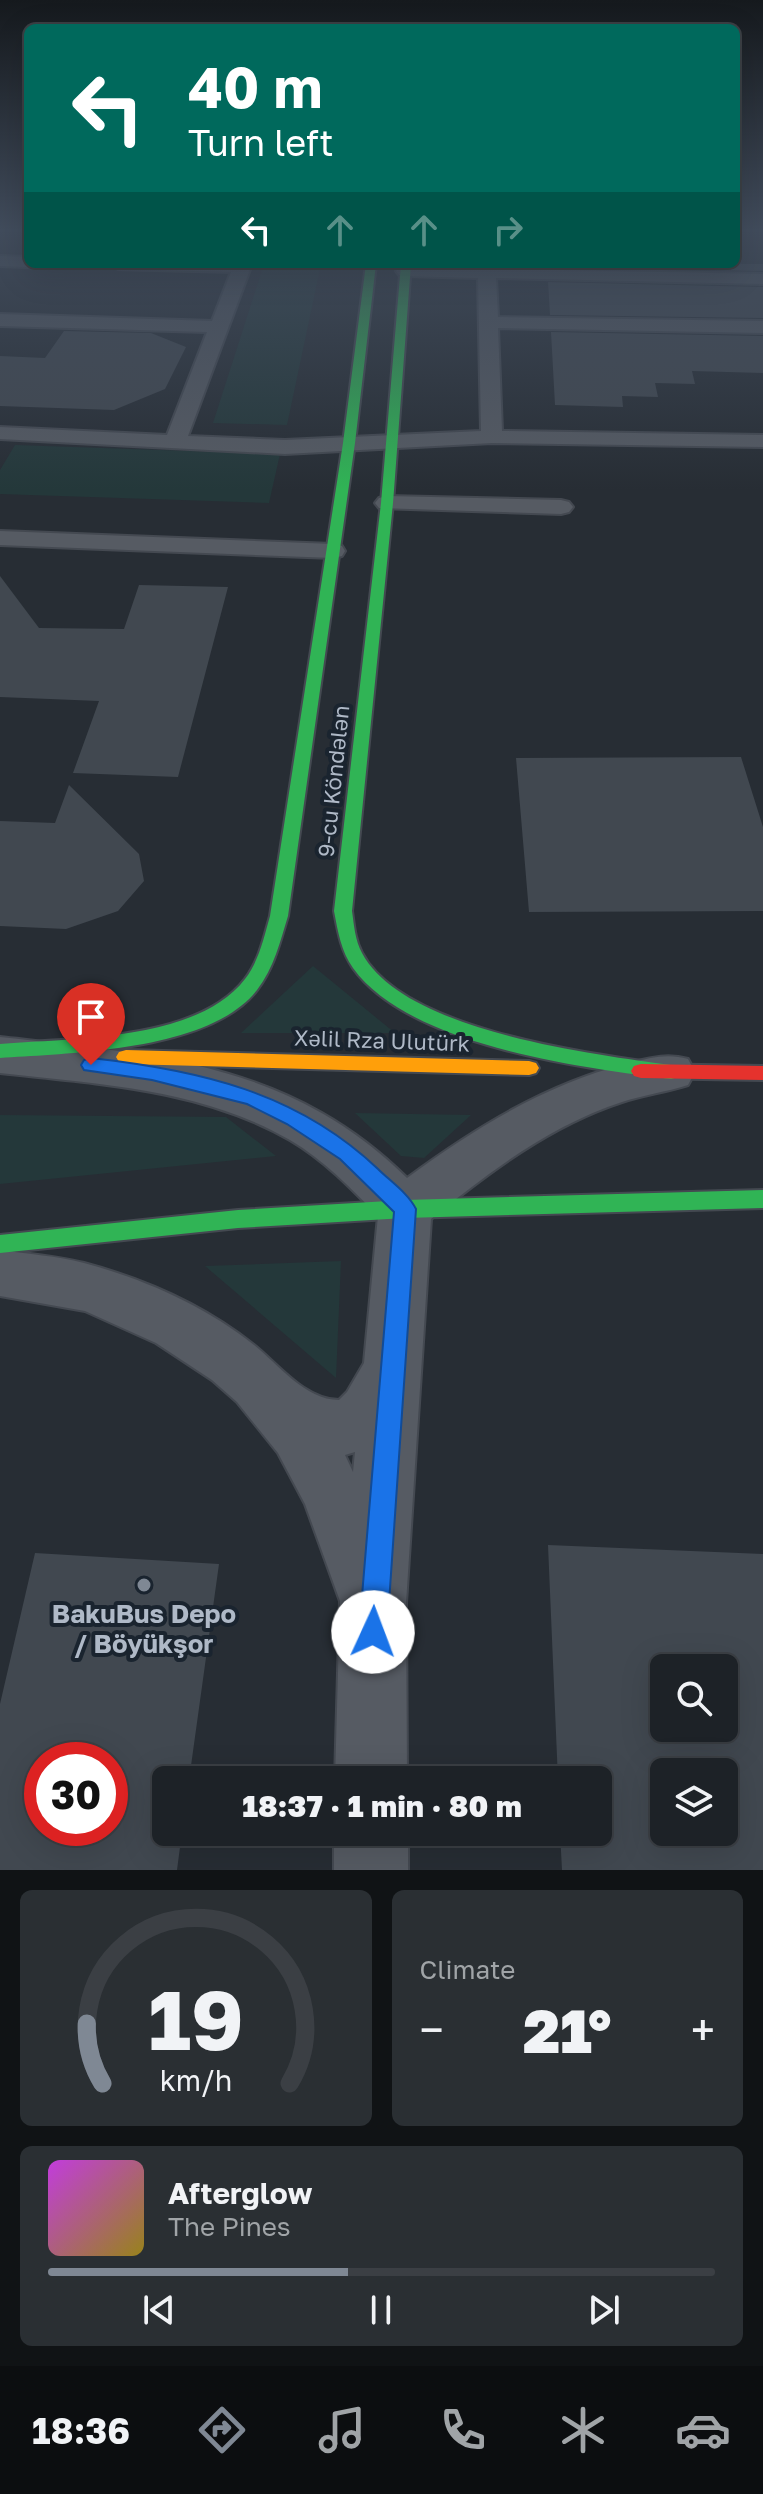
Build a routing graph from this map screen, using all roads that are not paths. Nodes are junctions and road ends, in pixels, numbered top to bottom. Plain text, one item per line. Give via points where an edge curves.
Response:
1 (223, 315) edge
2 (365, 315) edge
3 (401, 315) edge
4 (490, 315) edge
5 (0, 320) edge
6 (491, 322) junction
7 (218, 327) junction
8 (763, 327) edge
9 (0, 433) edge
10 (492, 437) junction
11 (175, 441) junction
12 (391, 441) junction
13 (763, 441) edge
14 (349, 443) junction
15 (387, 503) junction
16 (561, 507) dead end
17 (0, 538) edge
18 (333, 551) junction
19 (0, 1053) edge
20 (671, 1072) junction
21 (763, 1073) edge
22 (760, 1199) edge
23 (405, 1209) junction
24 (0, 1244) edge
25 (0, 1273) edge
26 (394, 1356) junction
27 (274, 1398) junction
28 (373, 1603) junction
29 (371, 1766) edge
30 (371, 1846) edge
31 (371, 1870) edge

1 - 7 lane
2 - 14 main road, 9-cu Köndələn
3 - 12 main road, 9-cu Köndələn
4 - 6 lane
5 - 7 lane
6 - 8 lane
6 - 10 lane
7 - 11 lane
9 - 11 lane
10 - 12 lane
10 - 13 lane
11 - 14 lane via 285,447
12 - 14 lane
12 - 15 main road, 9-cu Köndələn
14 - 18 main road, 9-cu Köndələn
15 - 16 lane
15 - 20 main road, 9-cu Köndələn via 343,911 357,961 401,998 494,1043
17 - 18 lane
18 - 19 main road, 9-cu Köndələn via 279,916 265,961 244,993 218,1013 183,1027
19 - 20 main road, Xəlil Rza Ulutürk
19 - 23 street via 152,1072 252,1098 347,1153
20 - 21 main road, Xəlil Rza Ulutürk
20 - 23 street via 557,1107 469,1158
22 - 23 main road
23 - 24 main road via 238,1219
23 - 26 street
25 - 27 street via 83,1287 153,1314 212,1348
26 - 27 street via 377,1401 364,1419 346,1427 306,1421
26 - 28 street
27 - 28 street via 322,1473
28 - 29 street
30 - 31 street

